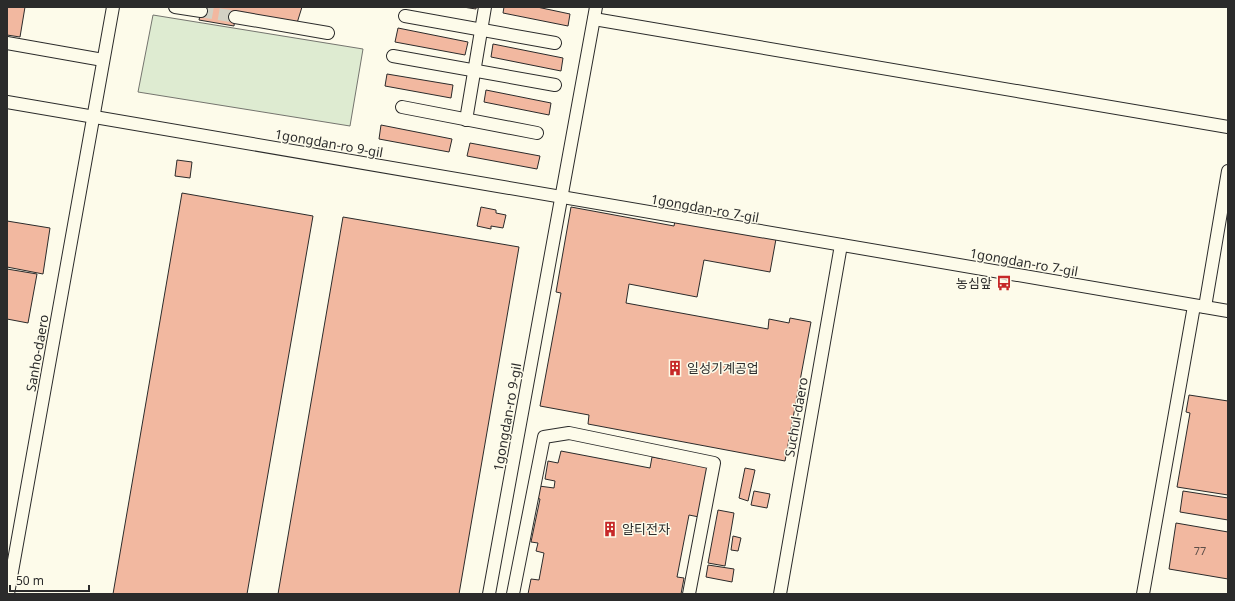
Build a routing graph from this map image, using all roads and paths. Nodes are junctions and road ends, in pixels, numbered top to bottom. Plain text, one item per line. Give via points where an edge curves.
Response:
1 (113, 7) edge
2 (175, 7) edge
3 (485, 7) edge
4 (201, 11) dead end
5 (595, 13) edge
6 (405, 16) dead end
7 (235, 17) tunnel mouth
8 (481, 30) junction
9 (328, 33) dead end
10 (7, 43) edge
11 (555, 43) dead end
12 (393, 56) dead end
13 (103, 60) junction
14 (474, 71) junction
15 (555, 85) dead end
16 (7, 102) edge
17 (402, 107) dead end
18 (93, 117) junction
19 (466, 120) junction
20 (1228, 127) edge
21 (537, 134) dead end
22 (1228, 171) edge
23 (561, 197) junction
24 (841, 245) junction
25 (1199, 306) junction
26 (1228, 311) edge
27 (8, 594) edge
28 (490, 594) edge
29 (513, 594) edge
30 (689, 594) edge
31 (780, 594) edge
32 (1143, 594) edge

1 - 13 street, Sanho-daero
2 - 4 street
3 - 8 street
5 - 20 street
5 - 23 street, 1gongdan-ro 9-gil
6 - 8 street
7 - 9 street
8 - 11 street
8 - 14 street
10 - 13 street
12 - 14 street
13 - 18 street, Sanho-daero
14 - 15 street
14 - 19 street
16 - 18 street
17 - 19 street
18 - 23 street, 1gongdan-ro 9-gil
18 - 27 street, Sanho-daero
19 - 21 street
22 - 25 street
23 - 24 street, 1gongdan-ro 7-gil
23 - 28 street, 1gongdan-ro 9-gil
24 - 25 street, 1gongdan-ro 7-gil
24 - 31 street, Suchul-daero
25 - 26 street, 1gongdan-ro 7-gil
25 - 32 street
29 - 30 street via 544,437 569,433 714,463

